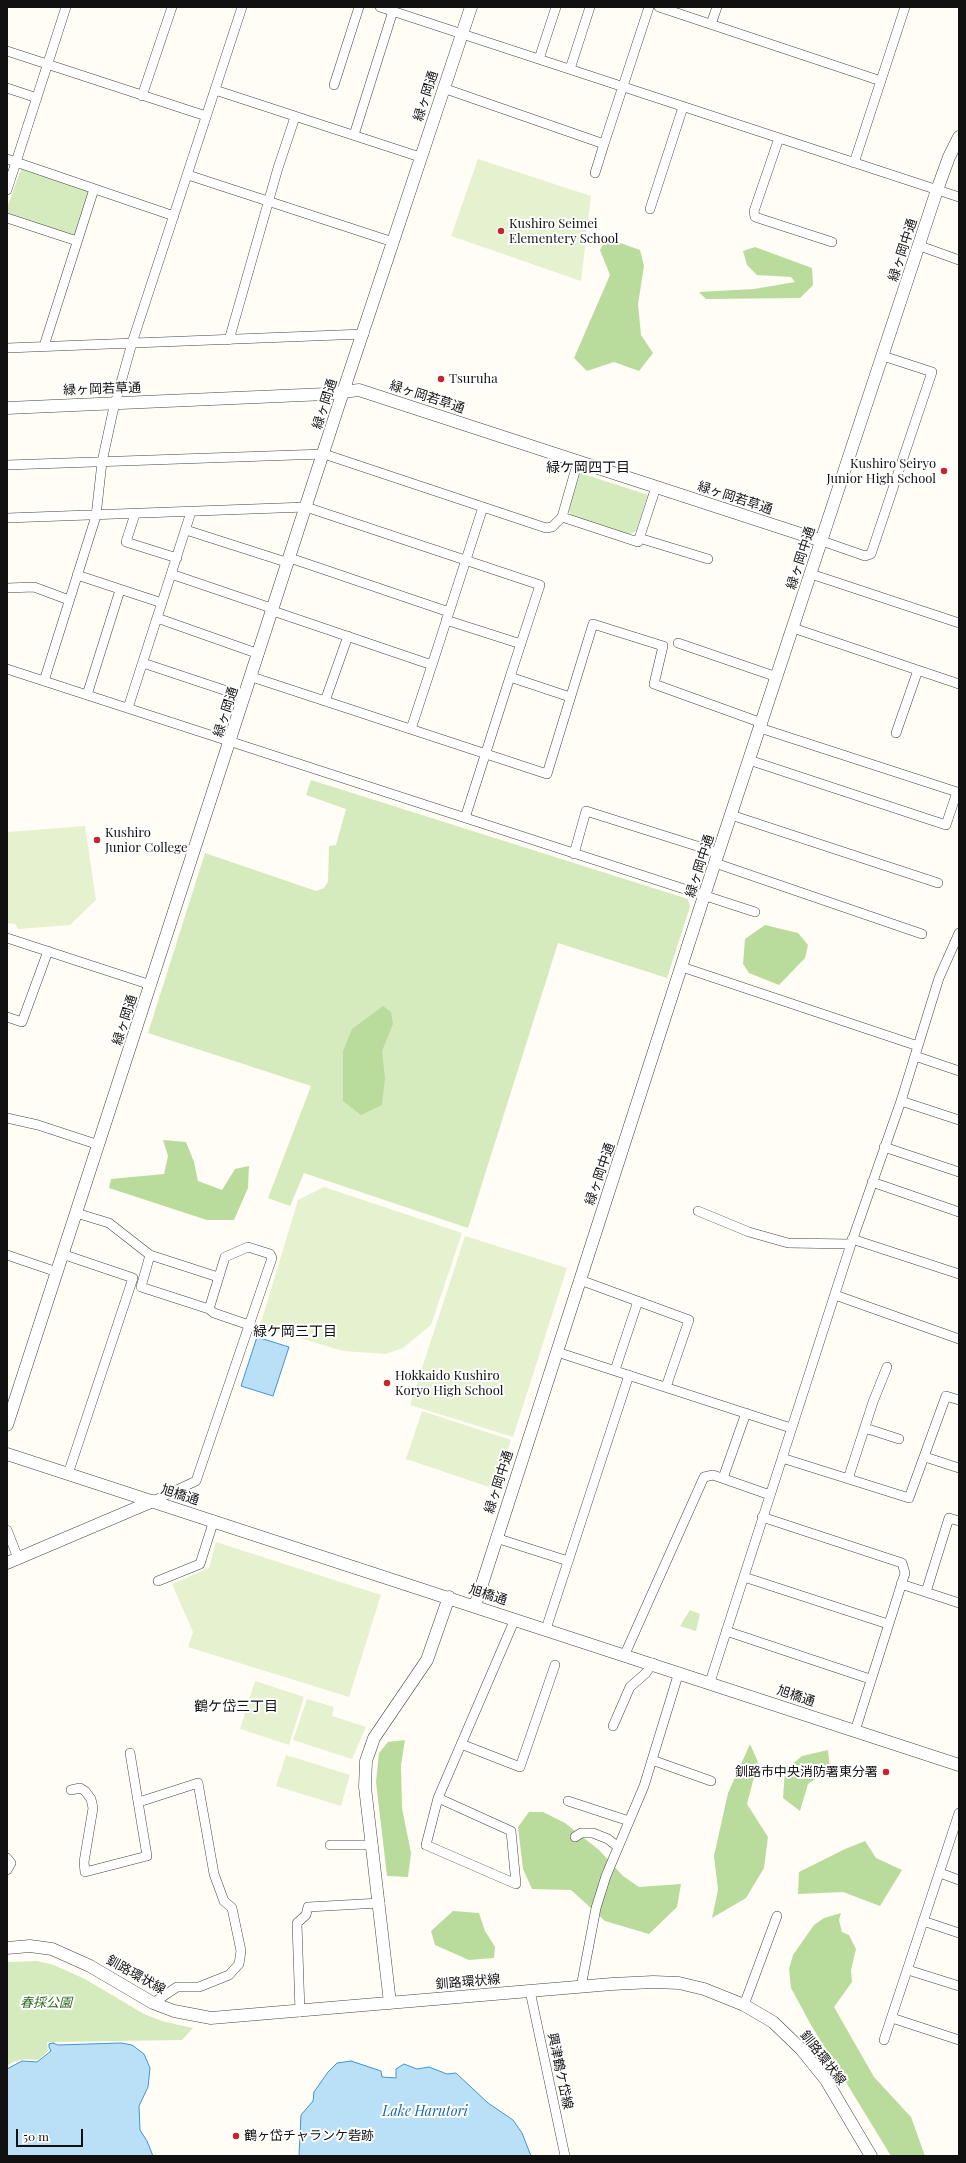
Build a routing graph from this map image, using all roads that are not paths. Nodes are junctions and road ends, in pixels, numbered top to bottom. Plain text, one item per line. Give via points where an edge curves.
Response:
1 (66, 7) edge
2 (172, 7) edge
3 (242, 7) edge
4 (359, 7) edge
5 (380, 7) edge
6 (471, 7) edge
7 (556, 7) edge
8 (590, 7) edge
9 (649, 7) edge
10 (659, 7) edge
11 (717, 7) edge
12 (905, 7) edge
13 (393, 11) junction
14 (710, 24) junction
15 (461, 33) junction
16 (7, 51) edge
17 (539, 59) junction
18 (48, 64) junction
19 (570, 69) junction
20 (881, 81) junction
21 (334, 85) dead end
22 (622, 87) junction
23 (7, 88) edge
24 (443, 88) junction
25 (215, 90) junction
26 (142, 96) junction
27 (37, 98) junction
28 (683, 107) junction
29 (206, 116) junction
30 (294, 117) junction
31 (354, 135) junction
32 (959, 137) edge
33 (779, 138) junction
34 (604, 144) junction
35 (420, 157) junction
36 (7, 159) edge
37 (16, 162) junction
38 (854, 163) junction
39 (188, 174) junction
40 (595, 174) dead end
41 (94, 189) junction
42 (7, 190) edge
43 (937, 190) junction
44 (959, 197) edge
45 (269, 200) junction
46 (650, 209) dead end
47 (174, 216) junction
48 (7, 218) edge
49 (76, 241) junction
50 (393, 242) junction
51 (832, 242) dead end
52 (920, 246) junction
53 (959, 260) edge
54 (364, 334) junction
55 (229, 340) junction
56 (132, 343) junction
57 (44, 346) junction
58 (7, 348) edge
59 (883, 356) junction
60 (344, 391) junction
61 (115, 403) junction
62 (7, 408) edge
63 (324, 454) junction
64 (578, 461) junction
65 (102, 462) junction
66 (7, 466) edge
67 (656, 487) junction
68 (306, 507) junction
69 (483, 508) junction
70 (191, 512) junction
71 (135, 514) junction
72 (96, 516) junction
73 (562, 517) junction
74 (7, 518) edge
75 (186, 530) junction
76 (639, 538) junction
77 (822, 541) junction
78 (177, 558) junction
79 (708, 559) dead end
80 (466, 560) junction
81 (289, 561) junction
82 (171, 574) junction
83 (811, 574) junction
84 (77, 575) junction
85 (7, 588) edge
86 (120, 590) junction
87 (69, 600) junction
88 (162, 603) junction
89 (274, 610) junction
90 (448, 616) junction
91 (157, 618) junction
92 (959, 623) edge
93 (793, 628) junction
94 (348, 636) junction
95 (678, 642) dead end
96 (521, 644) junction
97 (259, 654) junction
98 (143, 663) junction
99 (432, 665) junction
100 (7, 669) edge
101 (918, 670) junction
102 (777, 676) junction
103 (252, 677) junction
104 (510, 677) junction
105 (44, 681) junction
106 (959, 684) edge
107 (87, 695) junction
108 (245, 697) junction
109 (570, 697) junction
110 (325, 701) junction
111 (128, 708) junction
112 (761, 725) junction
113 (411, 729) junction
114 (896, 733) dead end
115 (231, 742) junction
116 (486, 754) junction
117 (749, 760) junction
118 (732, 814) junction
119 (465, 818) junction
120 (574, 854) junction
121 (717, 858) junction
122 (938, 883) dead end
123 (704, 896) junction
124 (755, 912) dead end
125 (959, 933) edge
126 (922, 934) dead end
127 (7, 938) edge
128 (48, 951) junction
129 (682, 967) junction
130 (151, 985) junction
131 (7, 1017) edge
132 (918, 1046) junction
133 (915, 1056) junction
134 (959, 1071) edge
135 (901, 1101) junction
136 (7, 1118) edge
137 (959, 1120) edge
138 (99, 1145) junction
139 (884, 1147) junction
140 (959, 1172) edge
141 (872, 1182) junction
142 (698, 1211) dead end
143 (959, 1212) edge
144 (76, 1213) junction
145 (852, 1242) junction
146 (62, 1254) junction
147 (7, 1255) edge
148 (150, 1256) junction
149 (57, 1272) junction
150 (959, 1274) edge
151 (218, 1277) junction
152 (580, 1280) junction
153 (835, 1295) junction
154 (638, 1301) junction
155 (209, 1309) junction
156 (249, 1325) junction
157 (959, 1339) edge
158 (557, 1352) junction
159 (887, 1367) dead end
160 (615, 1370) junction
161 (629, 1375) junction
162 (666, 1387) junction
163 (959, 1400) edge
164 (746, 1413) junction
165 (7, 1425) edge
166 (791, 1428) junction
167 (865, 1428) junction
168 (899, 1439) dead end
169 (7, 1454) edge
170 (925, 1457) junction
171 (782, 1458) junction
172 (959, 1468) edge
173 (68, 1474) junction
174 (723, 1478) junction
175 (848, 1479) junction
176 (770, 1495) junction
177 (153, 1501) junction
178 (762, 1517) junction
179 (214, 1520) junction
180 (959, 1521) edge
181 (7, 1530) edge
182 (496, 1538) junction
183 (12, 1560) edge
184 (568, 1561) junction
185 (744, 1577) junction
186 (158, 1581) dead end
187 (901, 1584) junction
188 (926, 1592) junction
189 (449, 1597) junction
190 (959, 1602) edge
191 (475, 1606) junction
192 (515, 1619) junction
193 (888, 1624) junction
194 (546, 1629) junction
195 (726, 1632) junction
196 (625, 1654) junction
197 (653, 1663) junction
198 (556, 1665) dead end
199 (679, 1672) junction
200 (870, 1678) junction
201 (710, 1682) junction
202 (613, 1726) dead end
203 (855, 1731) junction
204 (461, 1744) junction
205 (130, 1753) dead end
206 (652, 1760) junction
207 (959, 1765) edge
208 (712, 1781) dead end
209 (72, 1790) dead end
210 (438, 1798) junction
211 (568, 1801) dead end
212 (139, 1802) junction
213 (959, 1813) edge
214 (628, 1821) junction
215 (957, 1826) edge
216 (575, 1837) dead end
217 (330, 1845) dead end
218 (373, 1845) junction
219 (618, 1847) junction
220 (7, 1858) edge
221 (7, 1870) edge
222 (940, 1873) junction
223 (959, 1880) edge
224 (380, 1903) junction
225 (777, 1916) dead end
226 (923, 1920) junction
227 (959, 1933) edge
228 (7, 1948) edge
229 (908, 1970) junction
230 (959, 1986) edge
231 (581, 1987) junction
232 (530, 1991) junction
233 (153, 2003) junction
234 (390, 2003) junction
235 (744, 2005) junction
236 (300, 2012) junction
237 (892, 2018) junction
238 (884, 2040) dead end
239 (959, 2040) edge
240 (565, 2156) edge
241 (871, 2156) edge

1 - 18 street
2 - 26 street
3 - 25 street
4 - 21 street
5 - 13 street
6 - 15 street, 緑ヶ岡通
7 - 17 street
8 - 19 street
9 - 22 street
10 - 14 street
11 - 14 street
12 - 20 street
13 - 15 street
13 - 31 street
14 - 20 street
15 - 17 street
15 - 24 street, 緑ヶ岡通
16 - 18 street
17 - 19 street
18 - 26 street
18 - 27 street
19 - 22 street
20 - 38 street
22 - 28 street
22 - 34 street
23 - 27 street
24 - 34 street
24 - 35 street, 緑ヶ岡通
25 - 29 street
25 - 30 street
26 - 29 street
27 - 37 street
28 - 33 street
28 - 46 street
29 - 39 street
30 - 31 street
30 - 45 street
31 - 35 street
32 - 43 street, 緑ヶ岡中通
33 - 38 street
33 - 51 street via 754,211 755,217
34 - 40 street
35 - 50 street, 緑ヶ岡通
36 - 37 street
37 - 41 street
37 - 42 street
38 - 43 street
39 - 45 street
39 - 47 street
41 - 47 street
41 - 49 street
43 - 44 street
43 - 52 street, 緑ヶ岡中通
45 - 50 street
45 - 55 street
47 - 56 street
48 - 49 street
49 - 57 street
50 - 54 street, 緑ヶ岡通
52 - 53 street
52 - 59 street, 緑ヶ岡中通
54 - 55 street
54 - 60 street, 緑ヶ岡通
55 - 56 street
56 - 57 street
56 - 61 street
57 - 58 street
59 - 77 street, 緑ヶ岡中通
59 - 77 street via 932,372 871,554 865,556
60 - 61 street, 緑ヶ岡若草通 via 326,394
60 - 63 street, 緑ヶ岡通
60 - 64 street, 緑ヶ岡若草通 via 360,390
61 - 62 street, 緑ヶ岡若草通
61 - 65 street
63 - 65 street
63 - 68 street, 緑ヶ岡通
63 - 69 street
64 - 67 street, 緑ヶ岡若草通
64 - 73 street
65 - 66 street
65 - 72 street
67 - 76 street
67 - 77 street, 緑ヶ岡若草通
68 - 70 street
68 - 80 street
68 - 81 street, 緑ヶ岡通
69 - 73 street via 546,528
69 - 80 street
70 - 71 street
70 - 75 street
71 - 72 street
71 - 78 street via 126,542
72 - 74 street
72 - 84 street
73 - 76 street via 638,542
75 - 78 street
75 - 81 street
76 - 79 street
77 - 83 street, 緑ヶ岡中通
78 - 82 street
80 - 90 street
80 - 96 street via 540,585
81 - 89 street, 緑ヶ岡通
81 - 90 street
82 - 88 street
82 - 89 street
83 - 92 street
83 - 93 street, 緑ヶ岡中通
84 - 86 street
84 - 87 street
85 - 87 street via 34,587
86 - 88 street
86 - 107 street
87 - 105 street
88 - 91 street
89 - 94 street
89 - 97 street, 緑ヶ岡通
90 - 96 street
90 - 99 street
91 - 97 street
91 - 98 street
93 - 101 street
93 - 102 street, 緑ヶ岡中通
94 - 99 street
94 - 110 street
95 - 102 street
96 - 104 street
97 - 103 street, 緑ヶ岡通
98 - 108 street
98 - 111 street
99 - 113 street
100 - 105 street
101 - 106 street
101 - 114 street
102 - 112 street, 緑ヶ岡中通
103 - 108 street, 緑ヶ岡通
103 - 110 street
104 - 109 street
104 - 116 street
105 - 107 street
107 - 111 street
108 - 115 street, 緑ヶ岡通
109 - 112 street via 593,624 664,646 654,684
109 - 116 street via 547,774
110 - 113 street
111 - 115 street
112 - 117 street, 緑ヶ岡中通
112 - 117 street via 957,792 946,825
113 - 116 street
115 - 119 street
115 - 130 street, 緑ヶ岡通
116 - 119 street
117 - 118 street, 緑ヶ岡中通
118 - 121 street, 緑ヶ岡中通
118 - 122 street
119 - 120 street
120 - 121 street via 586,811
120 - 123 street
121 - 123 street, 緑ヶ岡中通
121 - 126 street
123 - 124 street
123 - 129 street, 緑ヶ岡中通
125 - 132 street via 939,978
127 - 128 street
128 - 130 street
128 - 131 street via 22,1022
129 - 132 street
129 - 152 street, 緑ヶ岡中通
130 - 138 street, 緑ヶ岡通
132 - 133 street
133 - 134 street
133 - 135 street
135 - 137 street
135 - 139 street
136 - 138 street via 38,1125
138 - 144 street, 緑ヶ岡通
139 - 140 street
139 - 141 street
141 - 143 street
141 - 145 street
142 - 145 street via 749,1232 788,1243
144 - 146 street, 緑ヶ岡通
144 - 148 street via 109,1223
145 - 150 street
145 - 153 street
146 - 149 street, 緑ヶ岡通
146 - 173 street via 133,1278
147 - 149 street
148 - 151 street
148 - 155 street via 142,1287
149 - 165 street, 緑ヶ岡通
151 - 155 street
151 - 156 street via 225,1257 248,1247 270,1254 272,1258
152 - 154 street
152 - 158 street, 緑ヶ岡中通
153 - 157 street
153 - 166 street
154 - 160 street
154 - 162 street via 689,1320
155 - 156 street
156 - 177 street via 196,1481
158 - 160 street
158 - 182 street, 緑ヶ岡中通
159 - 167 street
160 - 161 street
161 - 162 street
161 - 184 street
162 - 164 street
163 - 170 street via 946,1396
164 - 166 street
164 - 174 street
166 - 171 street
167 - 168 street
167 - 175 street
169 - 173 street, 旭橋通
170 - 172 street
170 - 175 street via 909,1498
171 - 175 street
171 - 176 street
173 - 177 street, 旭橋通
174 - 176 street
174 - 196 street via 713,1475 704,1477
176 - 178 street
177 - 179 street, 旭橋通
177 - 183 street
178 - 185 street
178 - 187 street via 902,1563 905,1573
179 - 186 street via 200,1564
179 - 189 street, 旭橋通
180 - 188 street via 949,1518
181 - 183 street
182 - 184 street
182 - 191 street, 緑ヶ岡中通
184 - 194 street
185 - 193 street
185 - 195 street
187 - 188 street
187 - 193 street
188 - 190 street
189 - 191 street, 旭橋通
189 - 218 street via 427,1660 374,1738 369,1750 365,1780
191 - 192 street, 旭橋通
192 - 194 street, 旭橋通
192 - 204 street
193 - 200 street
194 - 196 street, 旭橋通
195 - 200 street
195 - 201 street
196 - 197 street, 旭橋通
197 - 199 street, 旭橋通
197 - 202 street via 630,1687
198 - 204 street via 520,1767
199 - 201 street, 旭橋通
199 - 206 street
200 - 203 street
201 - 203 street, 旭橋通
203 - 207 street, 旭橋通
204 - 210 street
205 - 212 street
206 - 208 street
206 - 214 street via 644,1786
209 - 212 street via 80,1788 85,1791 91,1799 93,1808 84,1862 85,1872 147,1856
210 - 210 street via 511,1831 516,1884 426,1845
211 - 214 street
212 - 233 street via 198,1783 214,1874 224,1901 232,1908 242,1951 239,1964 229,1975 199,1987 177,1987
213 - 215 street
214 - 219 street
215 - 222 street
216 - 219 street via 581,1833 593,1833 608,1839
217 - 218 street
218 - 224 street
219 - 231 street via 596,1908
220 - 221 street via 11,1863
222 - 223 street
222 - 226 street
224 - 234 street
224 - 236 street via 308,1907 306,1914 297,1923
225 - 235 street
226 - 227 street
226 - 229 street
228 - 233 street, 釧路環状線 via 43,1948 65,1954
229 - 230 street
229 - 237 street
231 - 232 street, 釧路環状線
231 - 235 street, 釧路環状線 via 653,1982 679,1983 712,1991
232 - 234 street, 釧路環状線
232 - 240 street, 興津鶴ケ岱線
233 - 236 street, 釧路環状線 via 174,2011 211,2018
234 - 236 street, 釧路環状線
235 - 241 street, 釧路環状線 via 774,2022 802,2049 826,2080
237 - 238 street
237 - 239 street

